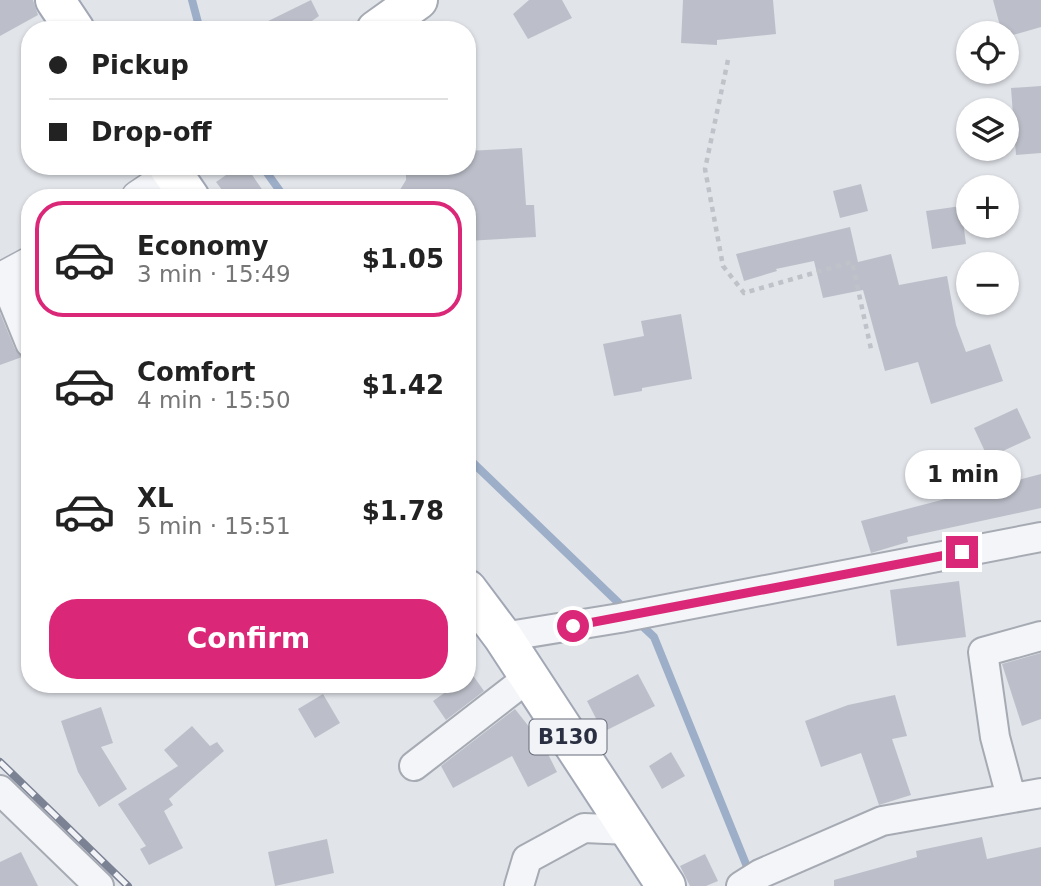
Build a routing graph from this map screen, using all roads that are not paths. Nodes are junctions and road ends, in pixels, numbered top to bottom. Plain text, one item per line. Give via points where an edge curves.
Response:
1 (55, 0) edge
2 (418, 0) edge
3 (69, 21) edge
4 (389, 21) edge
5 (180, 176) edge
6 (156, 189) edge
7 (11, 275) edge
8 (21, 311) edge
9 (1041, 537) edge
10 (476, 601) edge
11 (1041, 636) edge
12 (503, 637) junction
13 (529, 677) junction
14 (414, 766) dead end
15 (0, 790) edge
16 (1041, 793) edge
17 (1011, 797) junction
18 (629, 830) junction
19 (750, 880) edge
20 (99, 886) edge
21 (519, 886) edge
22 (666, 886) edge

1 - 3 main road
2 - 4 main road
5 - 6 street
7 - 8 street
9 - 12 street
10 - 12 main road, B130
11 - 17 street via 984,652 995,737
12 - 13 main road, B130
13 - 14 street
13 - 18 main road, B130
15 - 20 street
16 - 17 street
17 - 19 street via 882,821
18 - 21 street via 584,828 527,859
18 - 22 main road, B130

